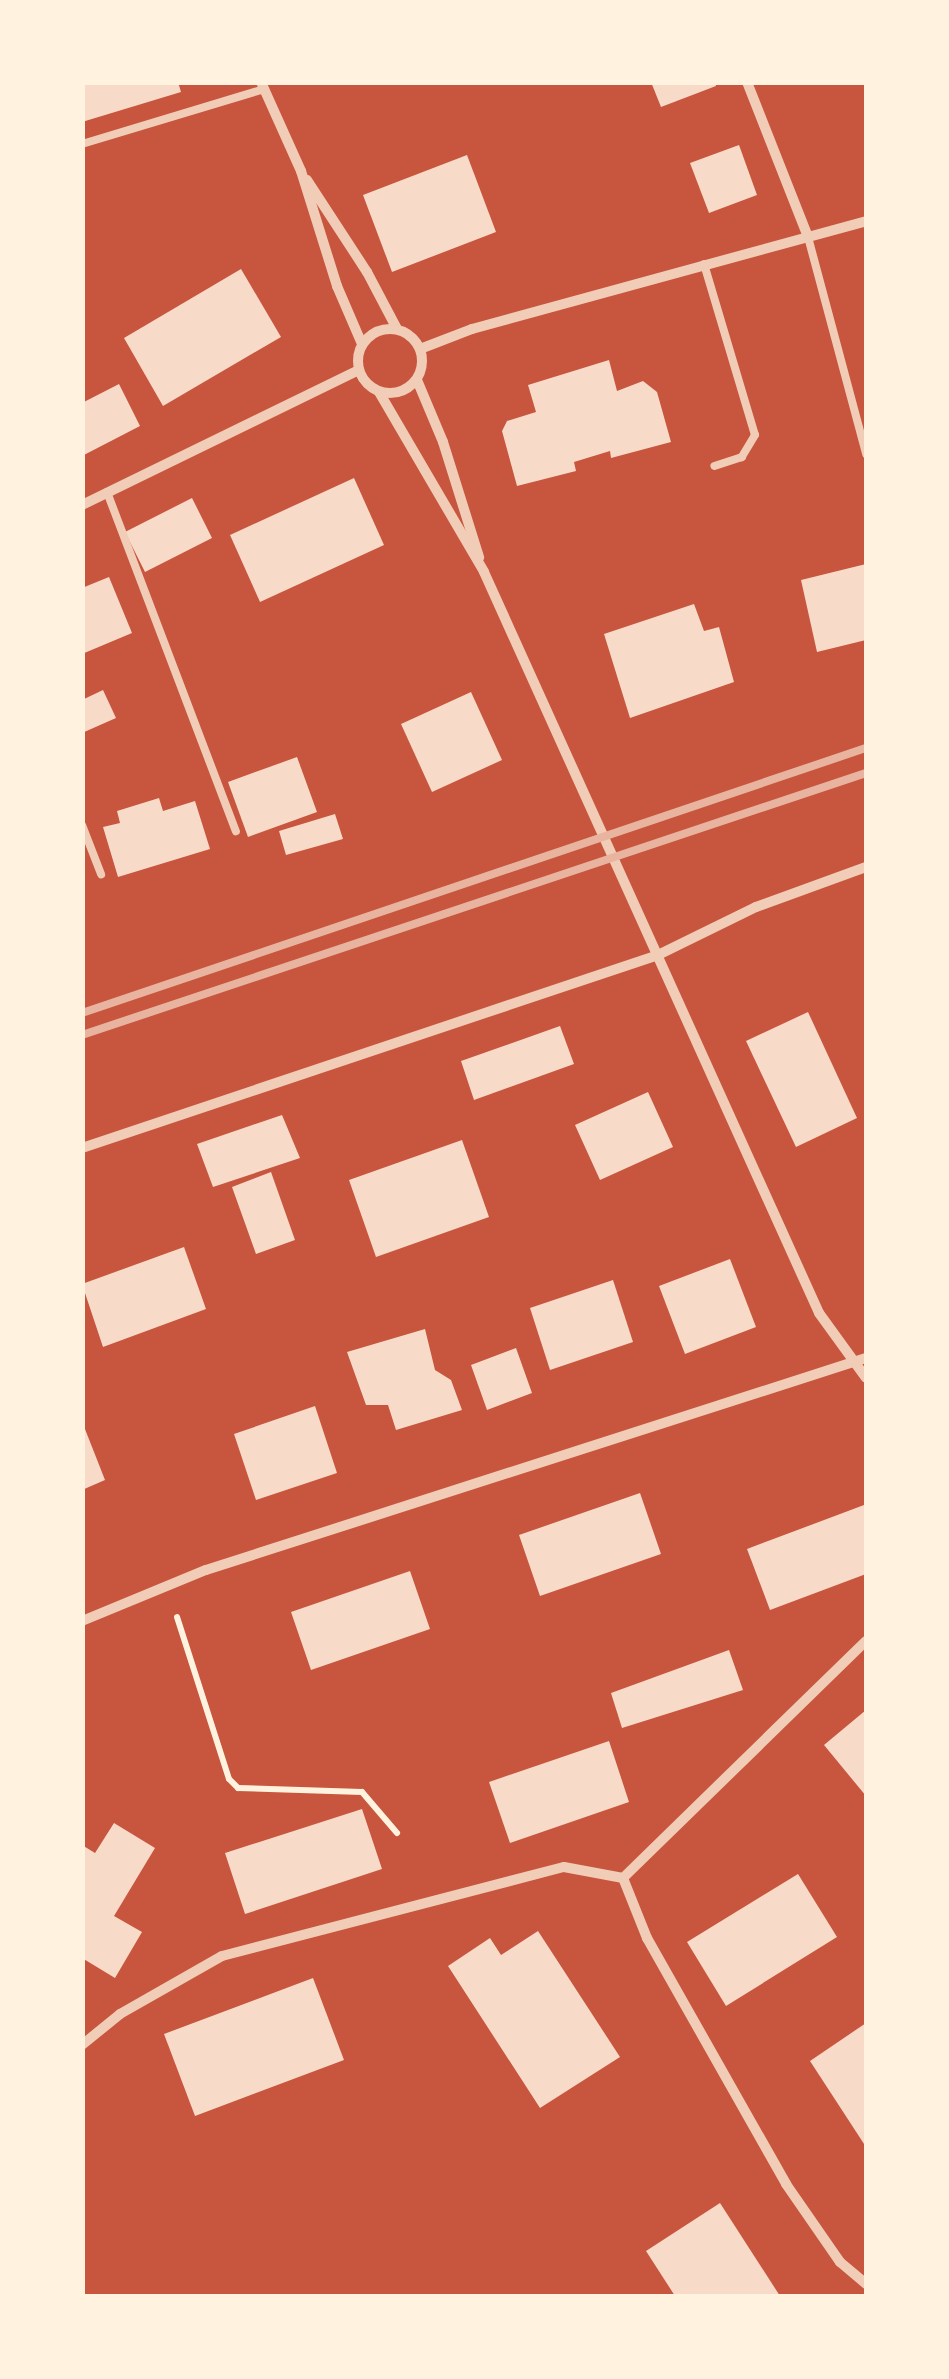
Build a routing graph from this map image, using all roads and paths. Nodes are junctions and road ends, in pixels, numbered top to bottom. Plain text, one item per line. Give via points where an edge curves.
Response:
1 (747, 82) edge
2 (263, 86) edge
3 (82, 144) edge
4 (301, 171) junction
5 (866, 221) edge
6 (808, 236) junction
7 (704, 263) junction
8 (396, 329) junction
9 (362, 344) junction
10 (420, 349) junction
11 (359, 370) junction
12 (416, 380) junction
13 (379, 392) junction
14 (866, 454) edge
15 (714, 466) dead end
16 (107, 492) junction
17 (82, 506) edge
18 (484, 572) junction
19 (82, 825) edge
20 (236, 831) dead end
21 (866, 867) edge
22 (101, 874) dead end
23 (658, 954) junction
24 (82, 1148) edge
25 (861, 1360) edge
26 (866, 1378) edge
27 (177, 1617) dead end
28 (82, 1621) edge
29 (866, 1641) edge
30 (397, 1833) dead end
31 (624, 1878) junction
32 (82, 2045) edge
33 (866, 2284) edge

1 - 6 street
2 - 3 lane
2 - 4 street
4 - 8 street via 368,272
4 - 9 street
5 - 6 street
6 - 7 street
6 - 14 lane
7 - 10 street
7 - 15 lane via 755,435 742,457
8 - 9 street via 376,332
8 - 10 street
9 - 11 street
10 - 12 street
11 - 13 street
11 - 16 street
12 - 13 street via 399,392
12 - 18 street
13 - 18 street
16 - 17 street
16 - 20 lane
18 - 23 street
19 - 22 lane
21 - 23 street via 756,907
23 - 24 street
23 - 25 street via 819,1313
25 - 26 street
25 - 28 street via 206,1570
27 - 30 path via 228,1779 238,1788 362,1792
29 - 31 street
31 - 32 street via 564,1867 222,1956 120,2014
31 - 33 street via 646,1938 786,2184 840,2262

